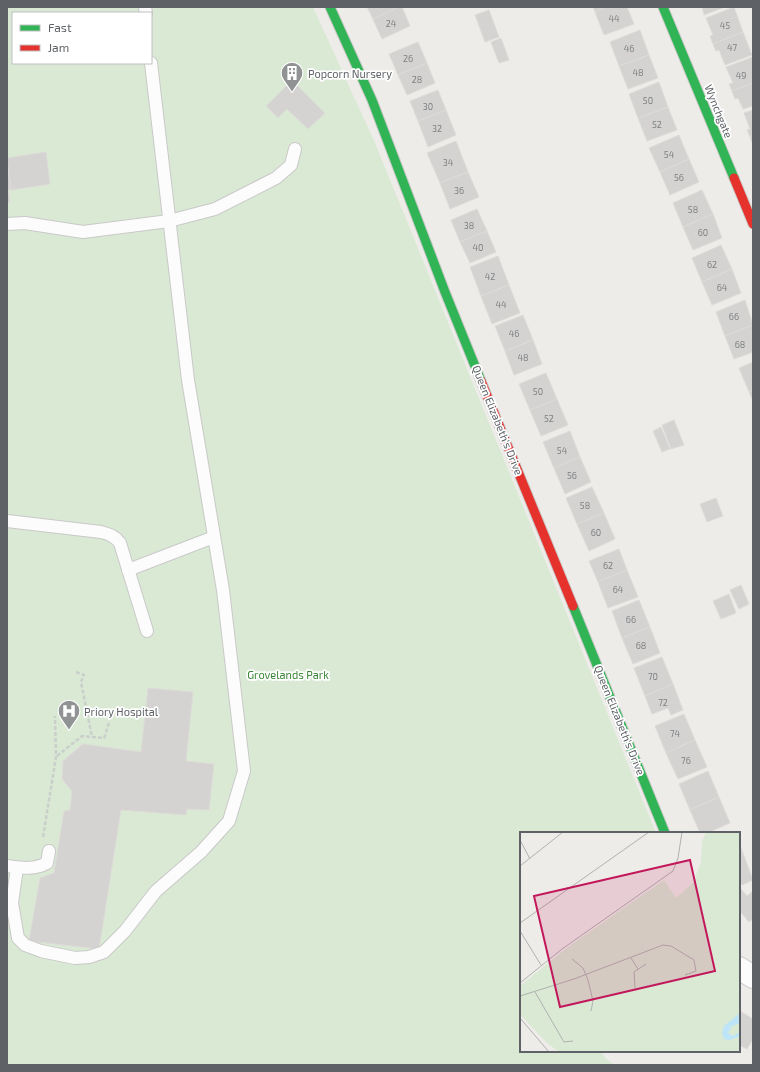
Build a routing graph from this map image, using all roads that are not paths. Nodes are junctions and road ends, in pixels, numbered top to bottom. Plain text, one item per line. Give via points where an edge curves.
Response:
1 (330, 7) edge
2 (663, 7) edge
3 (150, 64) edge
4 (295, 149) dead end
5 (168, 221) junction
6 (7, 224) edge
7 (753, 224) edge
8 (7, 521) edge
9 (214, 537) junction
10 (128, 570) junction
11 (147, 631) dead end
12 (665, 832) edge
13 (49, 851) road end
14 (12, 867) edge
15 (740, 969) edge
16 (753, 977) edge

1 - 12 street, Queen Elizabeth's Drive via 372,100 445,292
2 - 7 street, Wynchgate
3 - 5 lane
4 - 5 lane via 291,165 276,178 215,209
5 - 6 lane via 83,232 25,223
5 - 9 lane via 188,380
8 - 10 lane via 110,534 120,543
9 - 10 lane
9 - 14 lane via 223,590 244,771 229,821 201,852 156,891 126,932 104,952 89,957 75,958 41,951 25,945 18,938 12,903
10 - 11 lane
13 - 14 lane via 47,862 38,867
15 - 16 street

